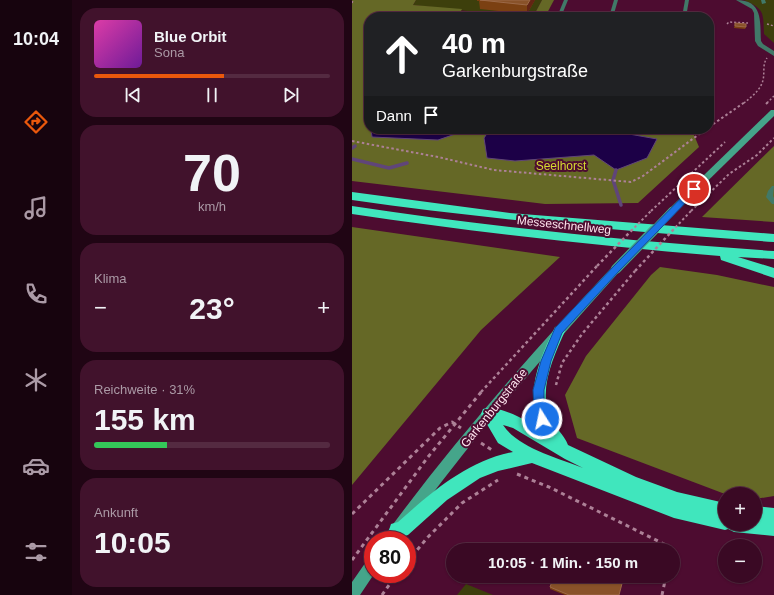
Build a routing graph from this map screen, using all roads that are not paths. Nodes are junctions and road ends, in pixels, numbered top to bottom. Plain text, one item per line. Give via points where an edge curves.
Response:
1 (566, 0) edge
2 (616, 0) edge
3 (687, 0) edge
4 (739, 0) edge
5 (561, 12) edge
6 (612, 12) edge
7 (685, 12) edge
8 (774, 52) edge
9 (774, 112) edge
10 (774, 188) edge
11 (352, 196) edge
12 (774, 202) edge
13 (352, 210) edge
14 (774, 238) edge
15 (704, 251) junction
16 (774, 256) edge
17 (774, 272) edge
18 (559, 331) junction
19 (488, 414) junction
20 (570, 454) junction
21 (532, 456) junction
22 (718, 509) edge
23 (762, 515) edge
24 (774, 516) edge
25 (718, 520) edge
26 (762, 527) edge
27 (774, 528) edge
28 (397, 531) edge
29 (399, 531) edge
30 (364, 577) edge
31 (352, 594) edge

1 - 5 lane
2 - 6 lane
3 - 7 lane
4 - 8 street via 754,8 757,13 760,46
9 - 18 main road, Garkenburgstraße, bridge via 672,211
10 - 12 lane via 770,191 769,197
11 - 14 highway, Messeschnellweg via 468,212
13 - 15 highway, Messeschnellweg via 526,234
15 - 16 highway, Messeschnellweg
15 - 17 highway
18 - 19 main road, Garkenburgstraße
18 - 20 highway via 546,361 538,390 539,408 548,429
19 - 20 highway via 516,422
19 - 21 highway via 503,438
19 - 28 main road, Garkenburgstraße
20 - 22 highway via 633,484 677,500
21 - 25 highway via 674,510
21 - 29 highway via 488,466 453,485
23 - 24 highway
26 - 27 highway
30 - 31 main road

